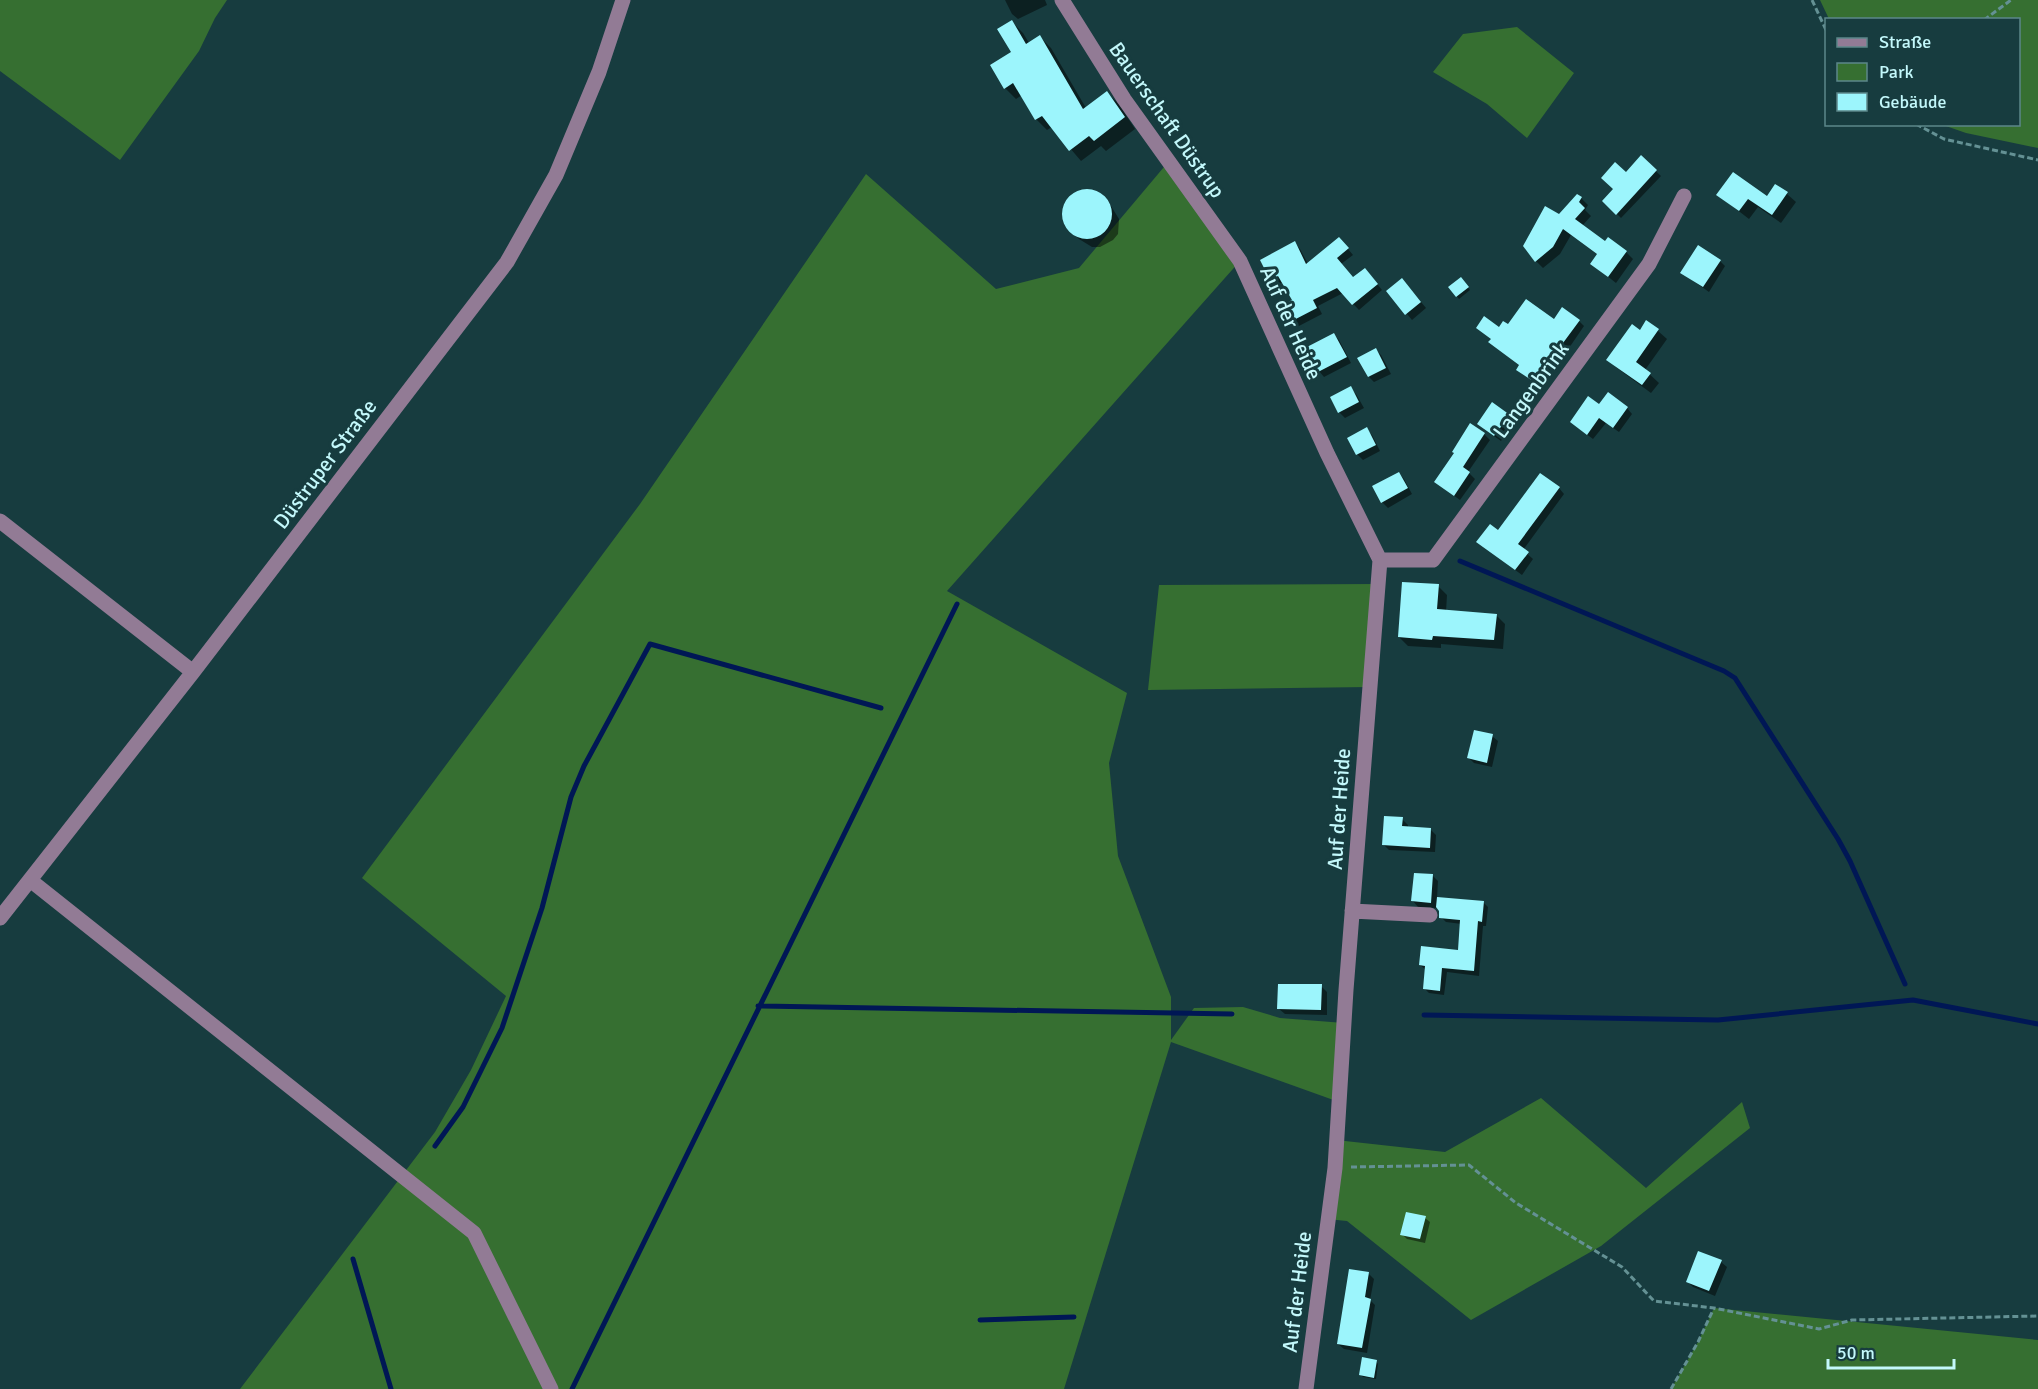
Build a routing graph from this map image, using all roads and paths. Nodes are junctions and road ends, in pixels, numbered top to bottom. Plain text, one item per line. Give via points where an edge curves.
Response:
1 (623, 0) edge
2 (1062, 0) edge
3 (1812, 0) edge
4 (2011, 0) edge
5 (1987, 18) edge
6 (1825, 26) edge
7 (1920, 126) edge
8 (2038, 160) edge
9 (1684, 196) dead end
10 (1240, 261) joint
11 (0, 521) edge
12 (1380, 560) junction
13 (193, 672) junction
14 (30, 880) junction
15 (1352, 911) junction
16 (1430, 915) dead end
17 (0, 918) edge
18 (1335, 1168) junction
19 (1714, 1308) junction
20 (2038, 1316) edge
21 (551, 1389) edge
22 (1306, 1389) edge
23 (1671, 1389) edge

1 - 13 street, Düstruper Straße via 599,72 556,176 507,261
2 - 10 street, Bauerschaft Düstrup via 1124,99
3 - 6 path
4 - 5 path
7 - 8 path via 1944,139
9 - 12 street, Langenbrink via 1649,264 1433,560
10 - 12 street, Auf der Heide
11 - 13 street
12 - 15 street, Auf der Heide
13 - 14 street, Düstruper Straße
14 - 17 street, Düstruper Straße
14 - 21 street via 474,1233
15 - 16 street
15 - 18 street, Auf der Heide
18 - 19 path via 1469,1165 1516,1203 1622,1267 1654,1301
18 - 22 street, Auf der Heide
19 - 20 path via 1819,1329 1852,1320
19 - 23 path

